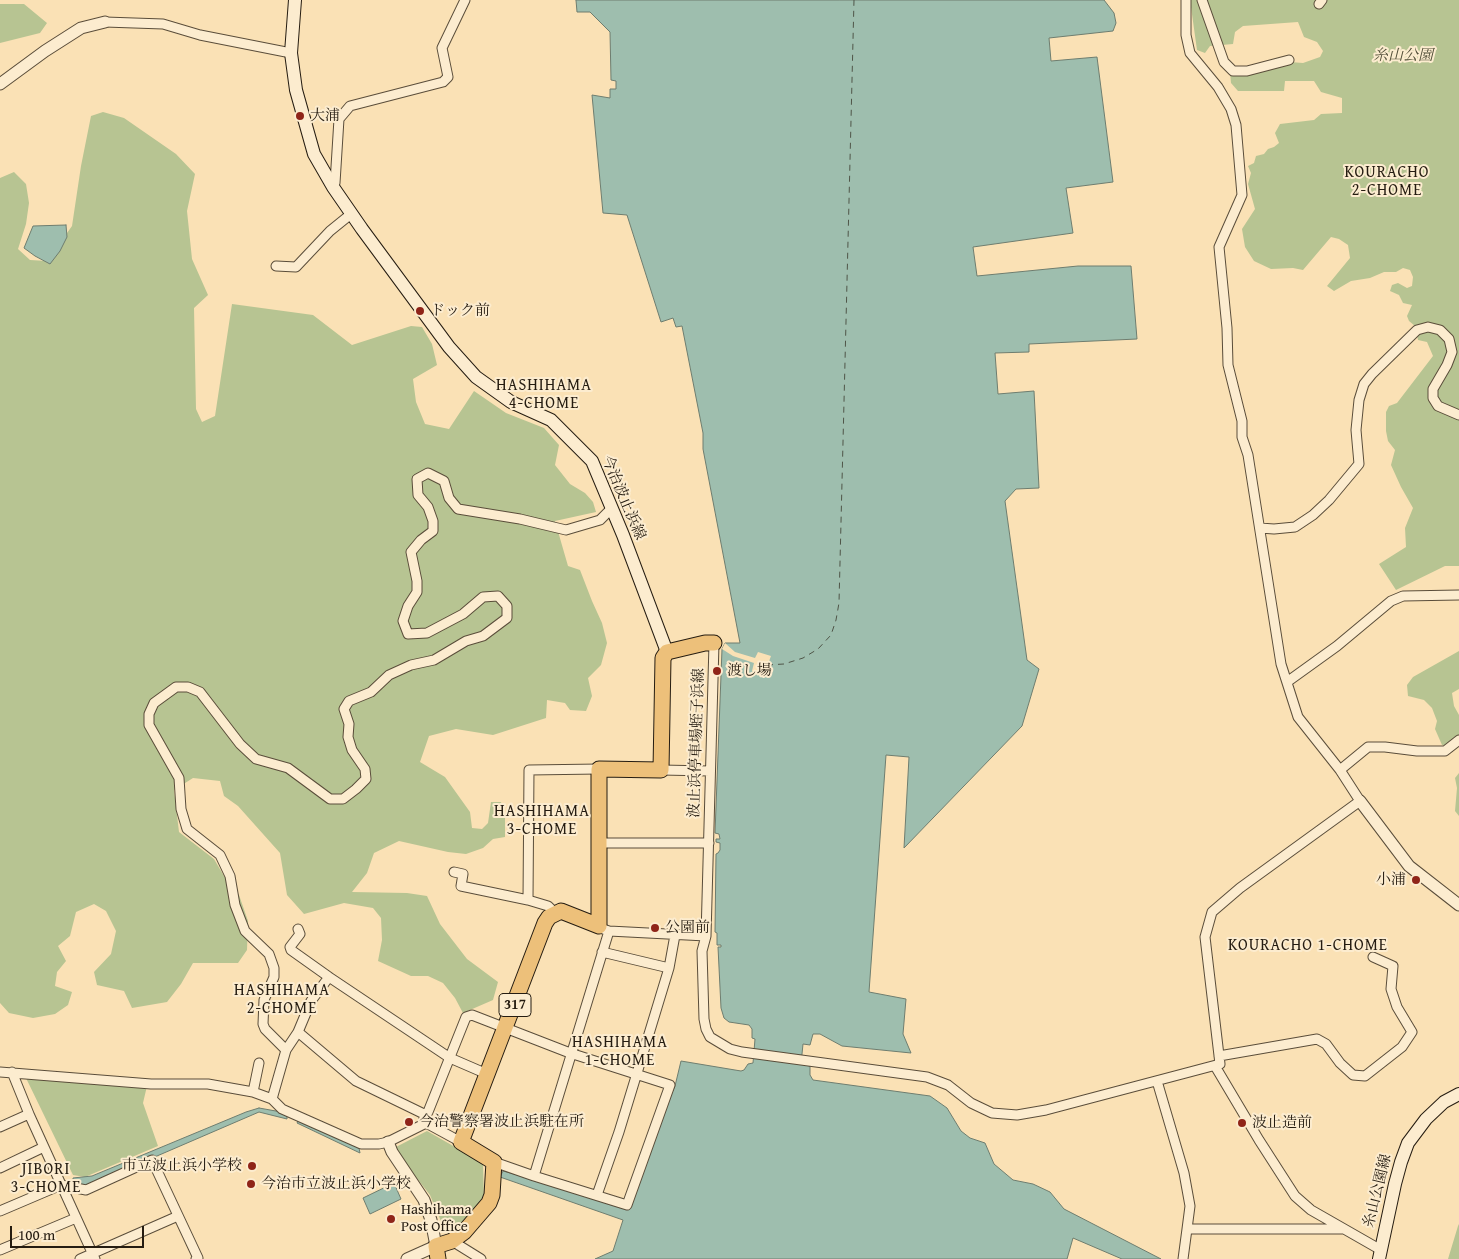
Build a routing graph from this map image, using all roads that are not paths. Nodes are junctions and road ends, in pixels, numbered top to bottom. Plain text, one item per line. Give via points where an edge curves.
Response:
1 (295, 0) edge
2 (465, 0) edge
3 (1186, 0) edge
4 (1202, 0) edge
5 (105, 22) joint
6 (291, 53) junction
7 (1289, 60) dead end
8 (0, 84) edge
9 (334, 187) junction
10 (351, 214) junction
11 (276, 266) dead end
12 (1459, 415) edge
13 (612, 508) junction
14 (1260, 528) junction
15 (1459, 595) edge
16 (714, 643) joint
17 (667, 652) junction
18 (1287, 682) junction
19 (1459, 740) edge
20 (599, 769) junction
21 (661, 770) junction
22 (1340, 770) junction
23 (710, 771) junction
24 (1360, 801) junction
25 (598, 843) junction
26 (708, 843) junction
27 (454, 872) dead end
28 (528, 900) junction
29 (1459, 906) edge
30 (555, 914) junction
31 (298, 929) dead end
32 (604, 929) junction
33 (675, 936) junction
34 (706, 936) junction
35 (602, 952) junction
36 (1373, 957) dead end
37 (669, 968) junction
38 (328, 977) junction
39 (506, 1028) junction
40 (298, 1032) junction
41 (286, 1050) junction
42 (570, 1053) junction
43 (1218, 1056) junction
44 (450, 1058) junction
45 (259, 1063) dead end
46 (1215, 1066) junction
47 (0, 1072) edge
48 (12, 1072) junction
49 (487, 1074) junction
50 (637, 1074) junction
51 (1157, 1081) junction
52 (253, 1092) junction
53 (1459, 1094) edge
54 (272, 1100) junction
55 (29, 1114) junction
56 (424, 1114) junction
57 (424, 1124) junction
58 (0, 1128) edge
59 (388, 1142) junction
60 (461, 1142) junction
61 (44, 1147) junction
62 (494, 1162) junction
63 (0, 1168) edge
64 (534, 1176) junction
65 (61, 1185) junction
66 (597, 1195) junction
67 (0, 1211) edge
68 (178, 1216) junction
69 (76, 1218) junction
70 (1344, 1229) junction
71 (1187, 1230) junction
72 (452, 1240) junction
73 (0, 1250) edge
74 (437, 1252) edge
75 (1380, 1255) edge
76 (94, 1256) edge
77 (80, 1259) edge
78 (198, 1259) edge
79 (407, 1259) edge
80 (482, 1259) edge
81 (1183, 1259) edge

1 - 6 main road, 今治波止浜線
2 - 9 street via 442,48 448,77 443,82 350,106 339,119
3 - 14 street via 1186,35 1190,53 1218,86 1236,124 1242,195 1219,247 1228,365 1242,421 1242,437
4 - 7 street via 1224,62 1233,71 1247,71
5 - 6 street via 163,24 200,35
5 - 8 street via 81,28
6 - 9 main road, 今治波止浜線 via 296,90 314,154
9 - 10 main road, 今治波止浜線
10 - 11 street via 296,267
10 - 13 main road, 今治波止浜線 via 476,377 511,402 552,420 592,461
12 - 14 street via 1438,406 1433,398 1438,378 1448,365 1452,352 1449,339 1440,330 1428,327 1418,330 1364,384 1356,430 1360,464 1329,500 1295,527
13 - 17 main road, 今治波止浜線
13 - 41 street via 600,520 566,530 458,509 449,498 444,481 428,473 417,479 418,495 428,507 433,531 411,552 417,592 403,621 408,634 427,633 463,614 483,597 498,596 507,606 507,618 483,636 466,641 434,660 411,665 389,675 371,692 349,701 344,709 349,724 348,737 352,750 365,769 366,779 343,799 330,799 288,768 256,759 240,744 200,692 176,687 154,703 149,725 179,778 181,810 187,829 220,855 230,876 235,905 245,931 269,954 274,977 264,1000 263,1024
14 - 18 street
15 - 18 street via 1404,596 1391,601
16 - 17 highway
16 - 23 street, 波止浜停車場蛭子浜線
17 - 21 highway via 662,658
18 - 22 street via 1298,717
19 - 22 street via 1445,751 1368,747
20 - 21 highway
20 - 25 highway
20 - 28 street via 529,770
21 - 23 street
22 - 24 street
23 - 26 street, 波止浜停車場蛭子浜線
24 - 29 street via 1409,866
24 - 43 street via 1212,912 1205,937
25 - 26 street
25 - 32 highway
26 - 34 street, 波止浜停車場蛭子浜線
27 - 28 street via 463,874 461,886
28 - 30 street via 548,906
30 - 32 highway via 561,911
30 - 39 highway, 317 via 545,923
31 - 38 street via 300,934 291,950
32 - 33 street
32 - 35 street
33 - 34 street
33 - 37 street
34 - 51 street, 波止浜停車場蛭子浜線 via 702,950 706,1029 710,1037 730,1049 927,1077 948,1085 971,1103 992,1113 1017,1115
35 - 37 street
35 - 42 street
36 - 43 street via 1393,966 1391,989 1412,1032 1402,1047 1365,1076 1354,1075 1326,1044 1317,1039
37 - 50 street
38 - 40 street via 311,1001
38 - 44 street
39 - 42 street
39 - 44 street via 472,1014 466,1017
39 - 49 highway, 317
40 - 41 street
40 - 56 street via 356,1080
41 - 54 street
42 - 50 street
42 - 64 street
43 - 46 street via 1220,1064
44 - 49 street
44 - 56 street via 428,1112
45 - 52 street
46 - 51 street, 波止浜停車場蛭子浜線
46 - 70 street via 1296,1196 1310,1210
47 - 48 street
48 - 52 street via 151,1084 208,1084
48 - 55 street
49 - 60 highway, 317
50 - 66 street
50 - 66 street via 670,1085 627,1205
51 - 71 street via 1184,1173 1190,1206
52 - 54 street
53 - 75 main road, 糸山公園線 via 1444,1102 1426,1119 1408,1143 1400,1162
54 - 59 street via 282,1109 361,1144
55 - 58 street
55 - 61 street
56 - 57 street
57 - 59 street
57 - 60 street
59 - 74 street via 424,1200
60 - 62 highway
61 - 63 street
61 - 65 street
62 - 64 street
62 - 72 highway via 489,1203 464,1232
64 - 66 street
65 - 67 street
65 - 68 street via 86,1190 152,1160
65 - 69 street
68 - 76 street
68 - 78 street
69 - 73 street
69 - 76 street
70 - 71 street
70 - 75 street
71 - 81 street
72 - 74 highway
72 - 80 street
74 - 79 street
76 - 77 street

